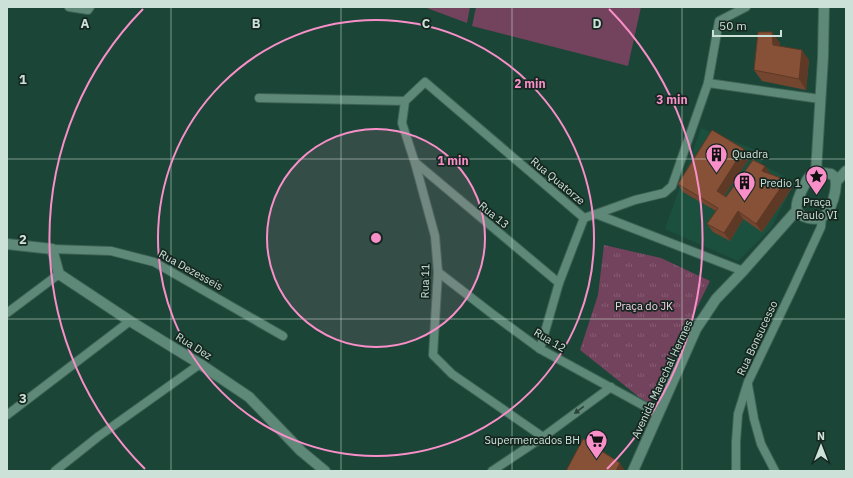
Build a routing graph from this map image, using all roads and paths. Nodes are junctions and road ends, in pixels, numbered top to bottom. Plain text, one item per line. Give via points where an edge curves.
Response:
1 (69, 7) edge
2 (746, 7) edge
3 (824, 7) edge
4 (89, 9) edge
5 (708, 83) junction
6 (259, 98) dead end
7 (820, 99) junction
8 (405, 100) junction
9 (415, 163) junction
10 (816, 172) junction
11 (846, 172) edge
12 (836, 182) junction
13 (797, 210) junction
14 (596, 214) junction
15 (822, 217) junction
16 (584, 218) junction
17 (7, 244) edge
18 (52, 249) junction
19 (743, 271) junction
20 (438, 272) junction
21 (59, 274) junction
22 (559, 284) junction
23 (7, 313) edge
24 (130, 321) junction
25 (283, 336) dead end
26 (540, 349) junction
27 (200, 364) junction
28 (748, 382) junction
29 (610, 387) junction
30 (659, 414) junction
31 (7, 415) edge
32 (543, 437) junction
33 (55, 471) edge
34 (325, 471) edge
35 (492, 471) edge
36 (633, 471) edge
37 (736, 471) edge
38 (775, 471) edge

1 - 4 street
2 - 5 street, Rua Quatorze via 719,21
3 - 7 street
5 - 7 street
5 - 14 street, Rua Quatorze via 672,186 664,193
6 - 8 street
7 - 10 street
8 - 9 street, Rua 11 via 402,123
8 - 16 street, Rua Quatorze via 425,82
9 - 20 street, Rua 11 via 435,236
9 - 22 street, Rua 13
10 - 12 street via 831,174
10 - 13 street via 808,178 797,200
11 - 12 street
12 - 15 street via 835,195
13 - 15 street via 808,218
13 - 19 street, Avenida Marechal Hermes
14 - 16 street, Rua Quatorze
14 - 19 street
15 - 28 street, Rua Bonsucesso via 821,228
16 - 22 street
17 - 18 street, Rua Dezesseis
18 - 21 street
18 - 25 street, Rua Dezesseis via 111,251 154,262
19 - 30 street, Avenida Marechal Hermes via 716,299 696,329
20 - 26 street, Rua 12
20 - 32 street, Rua 11 via 433,355 452,374
21 - 23 street
21 - 24 street, Rua Dez
22 - 26 street
24 - 27 street, Rua Dez
24 - 31 street
26 - 29 street, Rua 12
27 - 33 street via 99,436
27 - 34 street, Rua Dez via 249,397 301,451
28 - 37 street via 738,414
28 - 38 street, Rua Bonsucesso via 761,444
29 - 30 street, Rua 12
29 -> 32 street
30 - 36 street, Avenida Marechal Hermes
32 - 35 street

